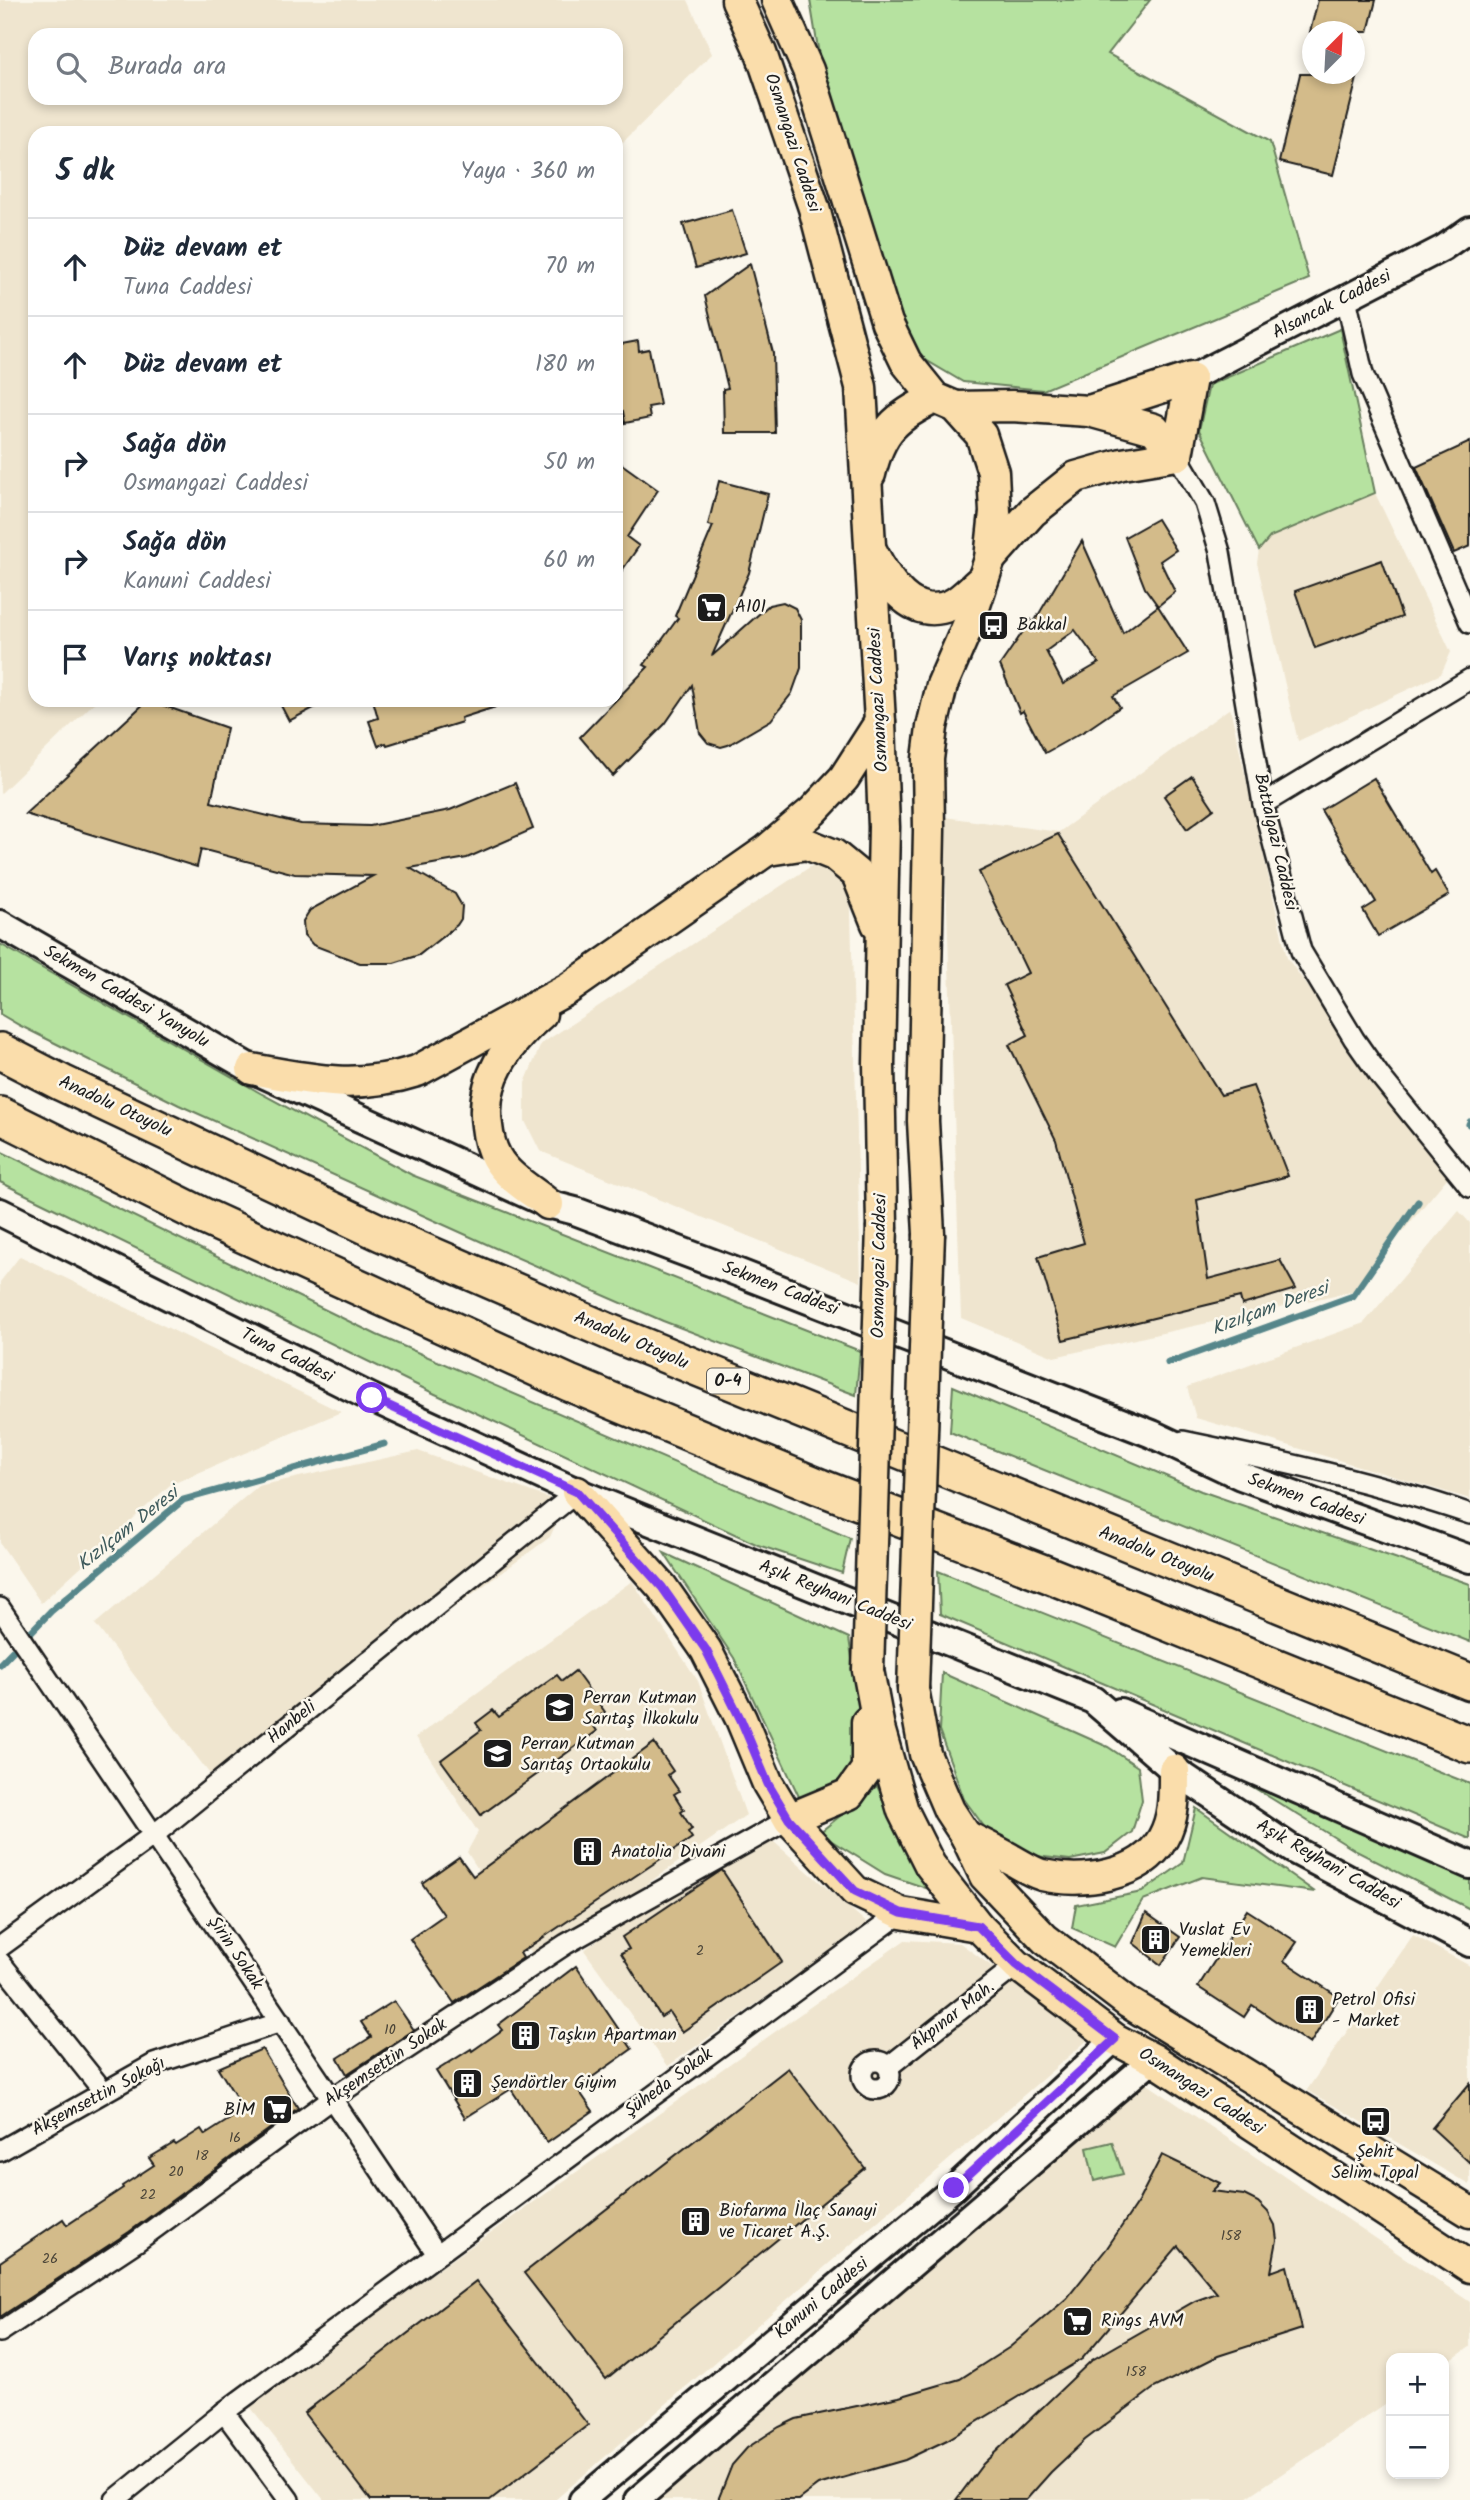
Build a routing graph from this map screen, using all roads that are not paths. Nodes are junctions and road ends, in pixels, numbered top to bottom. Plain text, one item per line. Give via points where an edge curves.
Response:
1 (737, 0) edge
2 (777, 0) edge
3 (1470, 229) edge
4 (1346, 298) junction
5 (1191, 377) junction
6 (945, 402) junction
7 (1089, 411) junction
8 (1177, 455) junction
9 (868, 510) junction
10 (869, 545) junction
11 (986, 569) junction
12 (1470, 623) edge
13 (1470, 679) edge
14 (880, 723) junction
15 (1263, 804) junction
16 (767, 850) junction
17 (0, 924) edge
18 (882, 937) junction
19 (568, 989) junction
20 (0, 1051) edge
21 (252, 1069) junction
22 (0, 1115) edge
23 (1470, 1187) edge
24 (548, 1204) junction
25 (0, 1212) edge
26 (1152, 1434) junction
27 (577, 1492) junction
28 (1470, 1514) edge
29 (1470, 1559) edge
30 (0, 1608) edge
31 (868, 1670) junction
32 (1470, 1682) edge
33 (1093, 1700) junction
34 (1470, 1745) edge
35 (1174, 1770) junction
36 (789, 1819) junction
37 (155, 1834) junction
38 (966, 1836) junction
39 (1470, 1865) edge
40 (901, 1913) junction
41 (978, 1926) junction
42 (1470, 1943) edge
43 (0, 1947) edge
44 (0, 1962) edge
45 (1017, 1965) junction
46 (1157, 2020) junction
47 (281, 2022) junction
48 (1115, 2039) junction
49 (1153, 2059) junction
50 (888, 2067) dead end
51 (104, 2092) junction
52 (331, 2099) junction
53 (0, 2151) edge
54 (1470, 2212) edge
55 (437, 2254) junction
56 (1470, 2267) edge
57 (0, 2332) edge
58 (224, 2412) junction
59 (586, 2499) edge
60 (115, 2500) edge
61 (289, 2500) edge
62 (637, 2500) edge

1 - 9 main road, Osmangazi Caddesi via 761,53 814,208 861,387
2 - 6 main road, Osmangazi Caddesi via 808,70 887,323 906,362
3 - 4 street, Alsancak Caddesi
4 - 5 street, Alsancak Caddesi
4 - 12 street via 1363,374
5 - 7 main road
5 - 8 main road
6 - 7 main road
6 - 9 main road via 913,408 894,422 870,471
6 - 11 main road, Osmangazi Caddesi via 981,435 993,471 995,512
7 - 8 main road via 1154,429
8 - 11 main road via 1076,477 1032,512
8 - 15 street, Battalgazi Caddesi via 1205,503 1220,552
9 - 10 main road, Osmangazi Caddesi
10 - 11 main road via 886,580 911,604 936,609 953,605
10 - 14 main road, Osmangazi Caddesi
11 - 38 main road, Osmangazi Caddesi, bridge via 942,685 928,759 923,1121 929,1234 913,1689 925,1754 949,1811
13 - 15 street
14 - 16 main road via 844,778
14 - 18 main road, Osmangazi Caddesi
15 - 23 street, Battalgazi Caddesi via 1301,951 1380,1076
16 - 18 main road via 807,844 834,855 857,874
16 - 19 main road
17 - 21 main road, Sekmen Caddesi Yanyolu
18 - 31 main road, Osmangazi Caddesi, bridge via 882,1226
19 - 21 main road via 417,1071 390,1080 310,1080
19 - 24 main road via 521,1032 494,1069 485,1115 496,1157 509,1174
20 - 32 highway, Anadolu Otoyolu / O-4 via 381,1233 602,1329
21 - 24 main road, Sekmen Caddesi
22 - 34 highway via 205,1217 569,1382 820,1487
24 - 26 main road, Sekmen Caddesi via 717,1264
25 - 27 main road, Tuna Caddesi via 372,1398
26 - 28 street via 1290,1464
26 - 29 main road, Sekmen Caddesi via 1241,1476
27 - 33 main road, Aşık Reyhani Caddesi
27 - 36 main road via 662,1587 706,1650
27 - 37 street, Hanbeli
30 - 37 street, Şirin Sokak
31 - 36 main road via 867,1769 849,1794
31 - 41 main road, Osmangazi Caddesi via 903,1811 930,1865
33 - 35 main road, Aşık Reyhani Caddesi
33 - 39 main road, Aşık Reyhani Caddesi
35 - 38 main road via 1174,1805 1163,1839 1129,1868 1099,1876 1043,1875
35 - 42 main road, Aşık Reyhani Caddesi via 1292,1849
36 - 40 main road via 855,1891
36 - 52 street, Akşemsettin Sokak via 566,1944
37 - 43 street, Hanbeli
37 - 47 street, Şirin Sokak
38 - 46 main road, Osmangazi Caddesi via 985,1877 1045,1939
40 - 41 main road
40 - 55 street, Şüheda Sokak
41 - 45 main road, Osmangazi Caddesi
44 - 51 street
45 - 48 main road, Osmangazi Caddesi
45 - 50 street, Akpınar Mah.
46 - 48 main road
46 - 49 main road
46 - 54 main road, Osmangazi Caddesi
47 - 51 street, Akşemsettin Sokağı via 154,2064
47 - 52 street, Şirin Sokak
48 - 49 main road, Osmangazi Caddesi
48 - 59 street, Kanuni Caddesi via 954,2188
49 - 56 main road, Osmangazi Caddesi
49 - 62 street, Kanuni Caddesi
51 - 53 street, Akşemsettin Sokağı
52 - 55 street, Şirin Sokak
52 - 57 street, Akşemsettin Sokak via 136,2242
55 - 58 street, Şüheda Sokak
58 - 60 street, Şüheda Sokak
58 - 61 street

